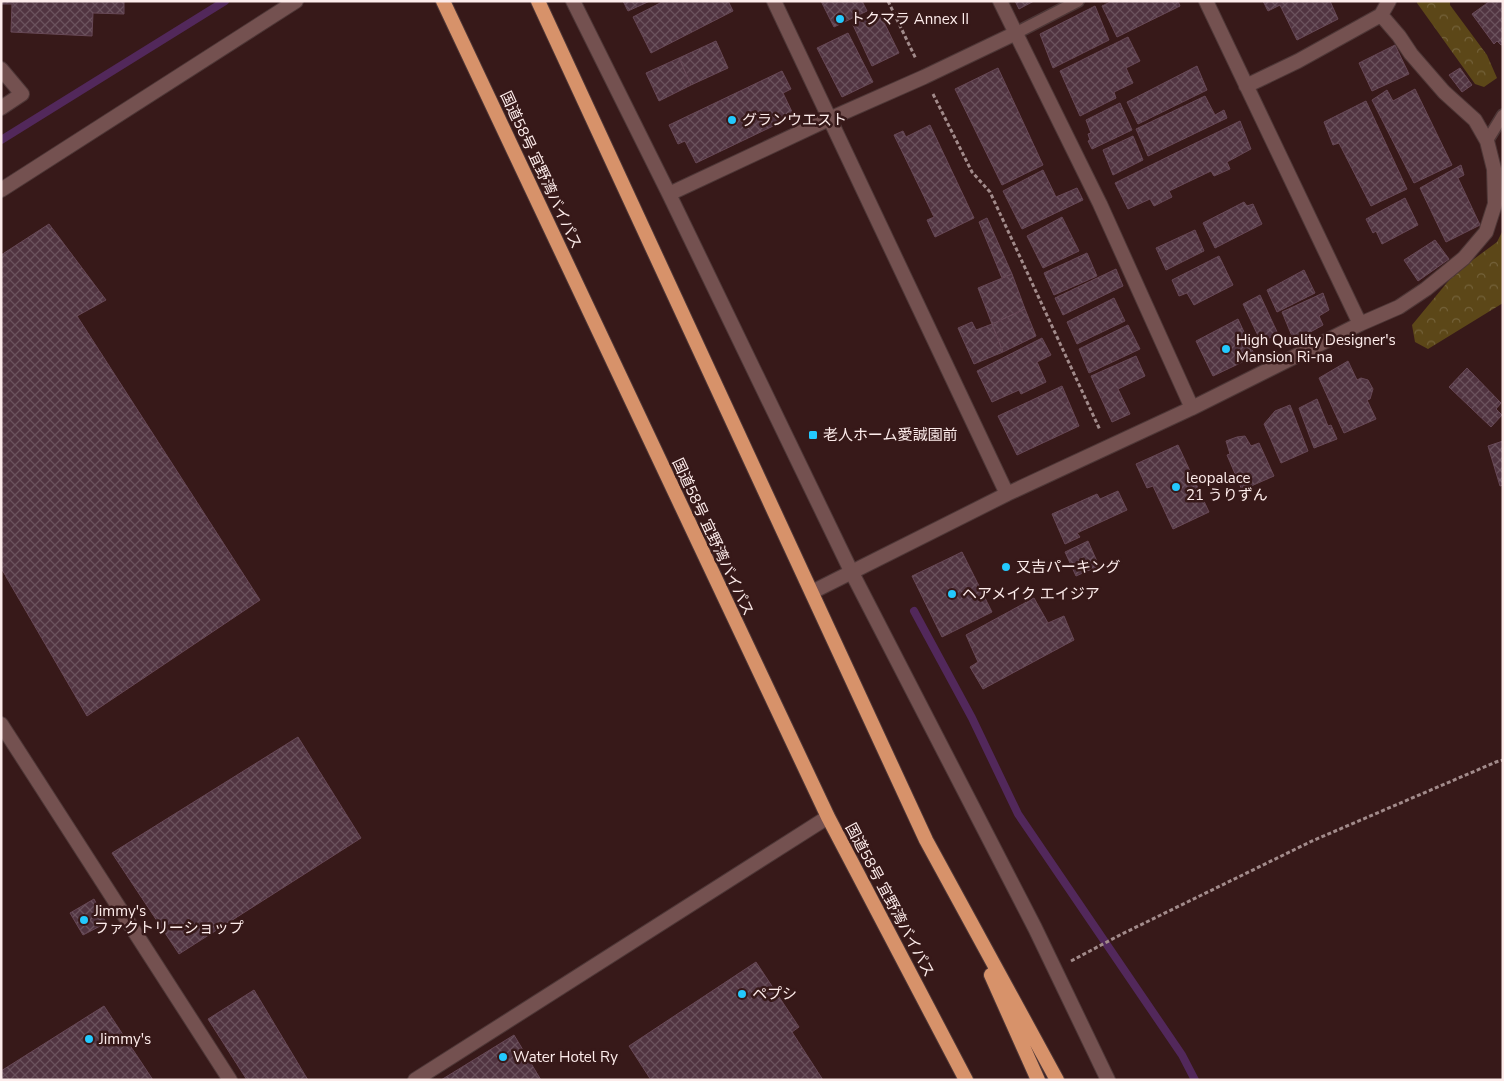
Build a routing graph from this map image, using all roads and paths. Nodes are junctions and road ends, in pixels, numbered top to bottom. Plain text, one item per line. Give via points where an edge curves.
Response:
1 (296, 1) edge
2 (443, 1) edge
3 (538, 1) edge
4 (573, 1) edge
5 (774, 1) edge
6 (888, 1) edge
7 (1000, 1) edge
8 (1078, 1) edge
9 (1206, 1) edge
10 (1389, 1) edge
11 (1381, 15) junction
12 (1016, 33) junction
13 (1, 68) edge
14 (924, 78) junction
15 (1246, 86) junction
16 (1, 108) edge
17 (1503, 115) edge
18 (829, 119) junction
19 (1487, 141) junction
20 (1, 190) edge
21 (669, 194) junction
22 (1360, 324) junction
23 (1192, 408) junction
24 (1102, 435) dead end
25 (1007, 494) junction
26 (850, 572) junction
27 (812, 592) junction
28 (1, 724) edge
29 (1503, 760) edge
30 (828, 817) junction
31 (926, 840) junction
32 (1069, 962) dead end
33 (962, 1078) edge
34 (230, 1080) edge
35 (415, 1080) edge
36 (1038, 1080) edge
37 (1057, 1080) edge
38 (1108, 1080) edge

1 - 20 street
2 - 30 highway, 国道58号 宜野湾バイパス
3 - 27 highway
4 - 21 street
5 - 18 street
6 - 14 path
7 - 12 street
8 - 12 lane
9 - 15 street
10 - 11 street
11 - 15 street
11 - 19 street via 1444,92 1475,120
12 - 14 street
12 - 23 street via 1100,204
13 - 16 street via 22,94
14 - 18 street
14 - 24 path via 972,172 990,192
15 - 22 street
17 - 19 lane
18 - 21 street
18 - 25 street
19 - 22 street via 1494,168 1495,204 1486,232 1464,258 1426,289 1400,307
21 - 26 street
22 - 23 street
23 - 25 street
25 - 26 street
26 - 27 street
26 - 38 street via 1035,928
27 - 31 highway
28 - 34 street
29 - 32 path via 1312,841
30 - 33 highway, 国道58号 宜野湾バイパス
30 - 35 street
31 - 36 highway via 982,952
31 - 37 highway

